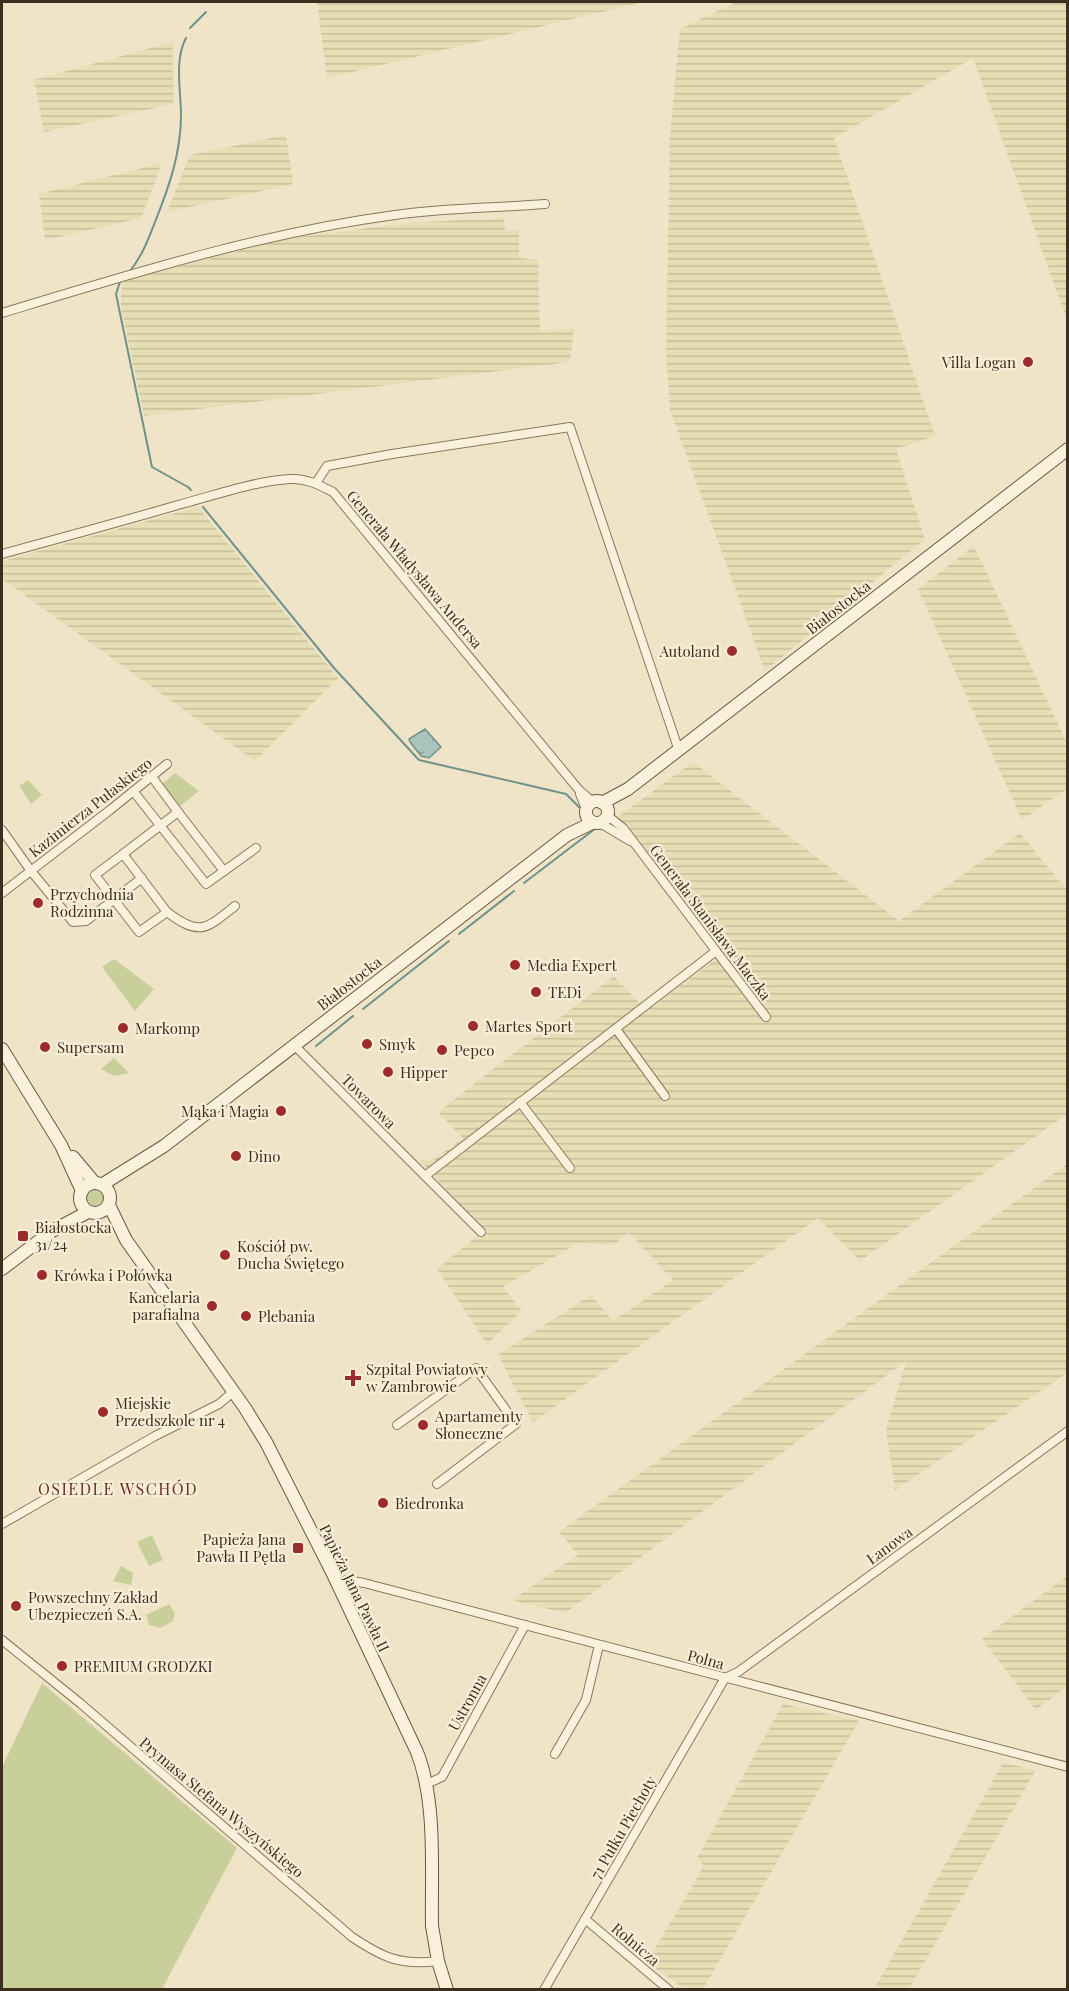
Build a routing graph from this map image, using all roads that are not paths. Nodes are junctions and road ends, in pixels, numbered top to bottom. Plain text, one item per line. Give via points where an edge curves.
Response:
1 (545, 204) dead end
2 (2, 313) edge
3 (1068, 449) edge
4 (316, 483) junction
5 (2, 554) edge
6 (678, 748) junction
7 (166, 764) dead end
8 (152, 777) junction
9 (134, 792) junction
10 (178, 812) junction
11 (597, 812) junction
12 (160, 825) junction
13 (2, 830) edge
14 (256, 848) dead end
15 (123, 854) junction
16 (31, 871) junction
17 (224, 871) junction
18 (142, 878) junction
19 (2, 892) edge
20 (114, 900) junction
21 (235, 906) dead end
22 (167, 912) junction
23 (716, 951) junction
24 (766, 1017) dead end
25 (615, 1029) junction
26 (294, 1045) junction
27 (2, 1049) edge
28 (665, 1096) dead end
29 (520, 1102) junction
30 (61, 1145) junction
31 (151, 1155) junction
32 (570, 1168) dead end
33 (425, 1176) junction
34 (98, 1183) junction
35 (81, 1195) junction
36 (110, 1201) junction
37 (93, 1212) junction
38 (52, 1231) junction
39 (481, 1232) dead end
40 (126, 1240) junction
41 (2, 1269) edge
42 (233, 1392) junction
43 (397, 1425) dead end
44 (1068, 1431) edge
45 (437, 1484) dead end
46 (2, 1524) edge
47 (337, 1584) junction
48 (525, 1625) junction
49 (2, 1640) edge
50 (599, 1644) junction
51 (725, 1678) junction
52 (555, 1754) dead end
53 (1068, 1767) edge
54 (427, 1784) junction
55 (585, 1919) junction
56 (438, 1961) junction
57 (447, 1989) edge
58 (544, 1989) edge
59 (669, 1989) edge

1 - 2 street via 396,214 315,228 206,254
3 - 6 main road, Białostocka
4 - 5 street, Generała Władysława Andersa via 290,479 257,485
4 - 6 street via 327,466 570,427
4 - 11 street, Generała Władysława Andersa via 333,492
6 - 11 main road, Białostocka
7 - 8 street, Kazimierza Pułaskiego
8 - 9 street, Kazimierza Pułaskiego
8 - 10 street
9 - 12 street
9 - 16 street, Kazimierza Pułaskiego
10 - 12 street
10 - 17 street
11 - 23 street, Generała Stanisława Maczka via 623,828
11 - 26 main road, Białostocka
12 - 15 street
12 - 17 street via 206,884
13 - 16 street
14 - 17 street
15 - 18 street
15 - 20 street via 95,875
16 - 19 street, Kazimierza Pułaskiego
16 - 20 street via 73,922 86,921
18 - 20 street
18 - 22 street
20 - 22 street via 139,933
21 - 22 street via 199,929 182,924
23 - 24 street, Generała Stanisława Maczka
23 - 25 street
25 - 28 street
25 - 29 street
26 - 31 main road, Białostocka
26 - 33 street, Towarowa
27 - 30 main road
29 - 32 street
29 - 33 street
30 - 34 main road, Papieża Jana Pawła II
30 - 35 main road, Papieża Jana Pawła II
31 - 34 main road, Białostocka
31 - 36 main road, Białostocka
33 - 39 street, Towarowa
34 - 35 main road, Białostocka
34 - 36 main road, Papieża Jana Pawła II via 107,1187
35 - 37 main road, Papieża Jana Pawła II
35 - 38 main road
36 - 37 main road, Białostocka
36 - 40 main road, Papieża Jana Pawła II
37 - 38 main road
37 - 40 main road, Papieża Jana Pawła II
38 - 41 main road
40 - 42 main road, Papieża Jana Pawła II
42 - 46 street via 219,1404
42 - 47 main road, Papieża Jana Pawła II via 266,1442
43 - 45 street via 476,1368 516,1424
44 - 51 street, Łanowa
47 - 48 street, Polna via 354,1580
47 - 54 main road, Papieża Jana Pawła II via 417,1752
48 - 50 street, Polna
48 - 54 street, Ustronna via 442,1777
49 - 56 street, Prymasa Stefana Wyszyńskiego via 352,1937 397,1961
50 - 51 street, Polna
50 - 52 street via 586,1700
51 - 53 street, Polna
51 - 55 street, 71 Pułku Piechoty
54 - 56 main road, Papieża Jana Pawła II via 432,1926
55 - 58 street, 71 Pułku Piechoty
55 - 59 street, Rolnicza
56 - 57 main road, Papieża Jana Pawła II

